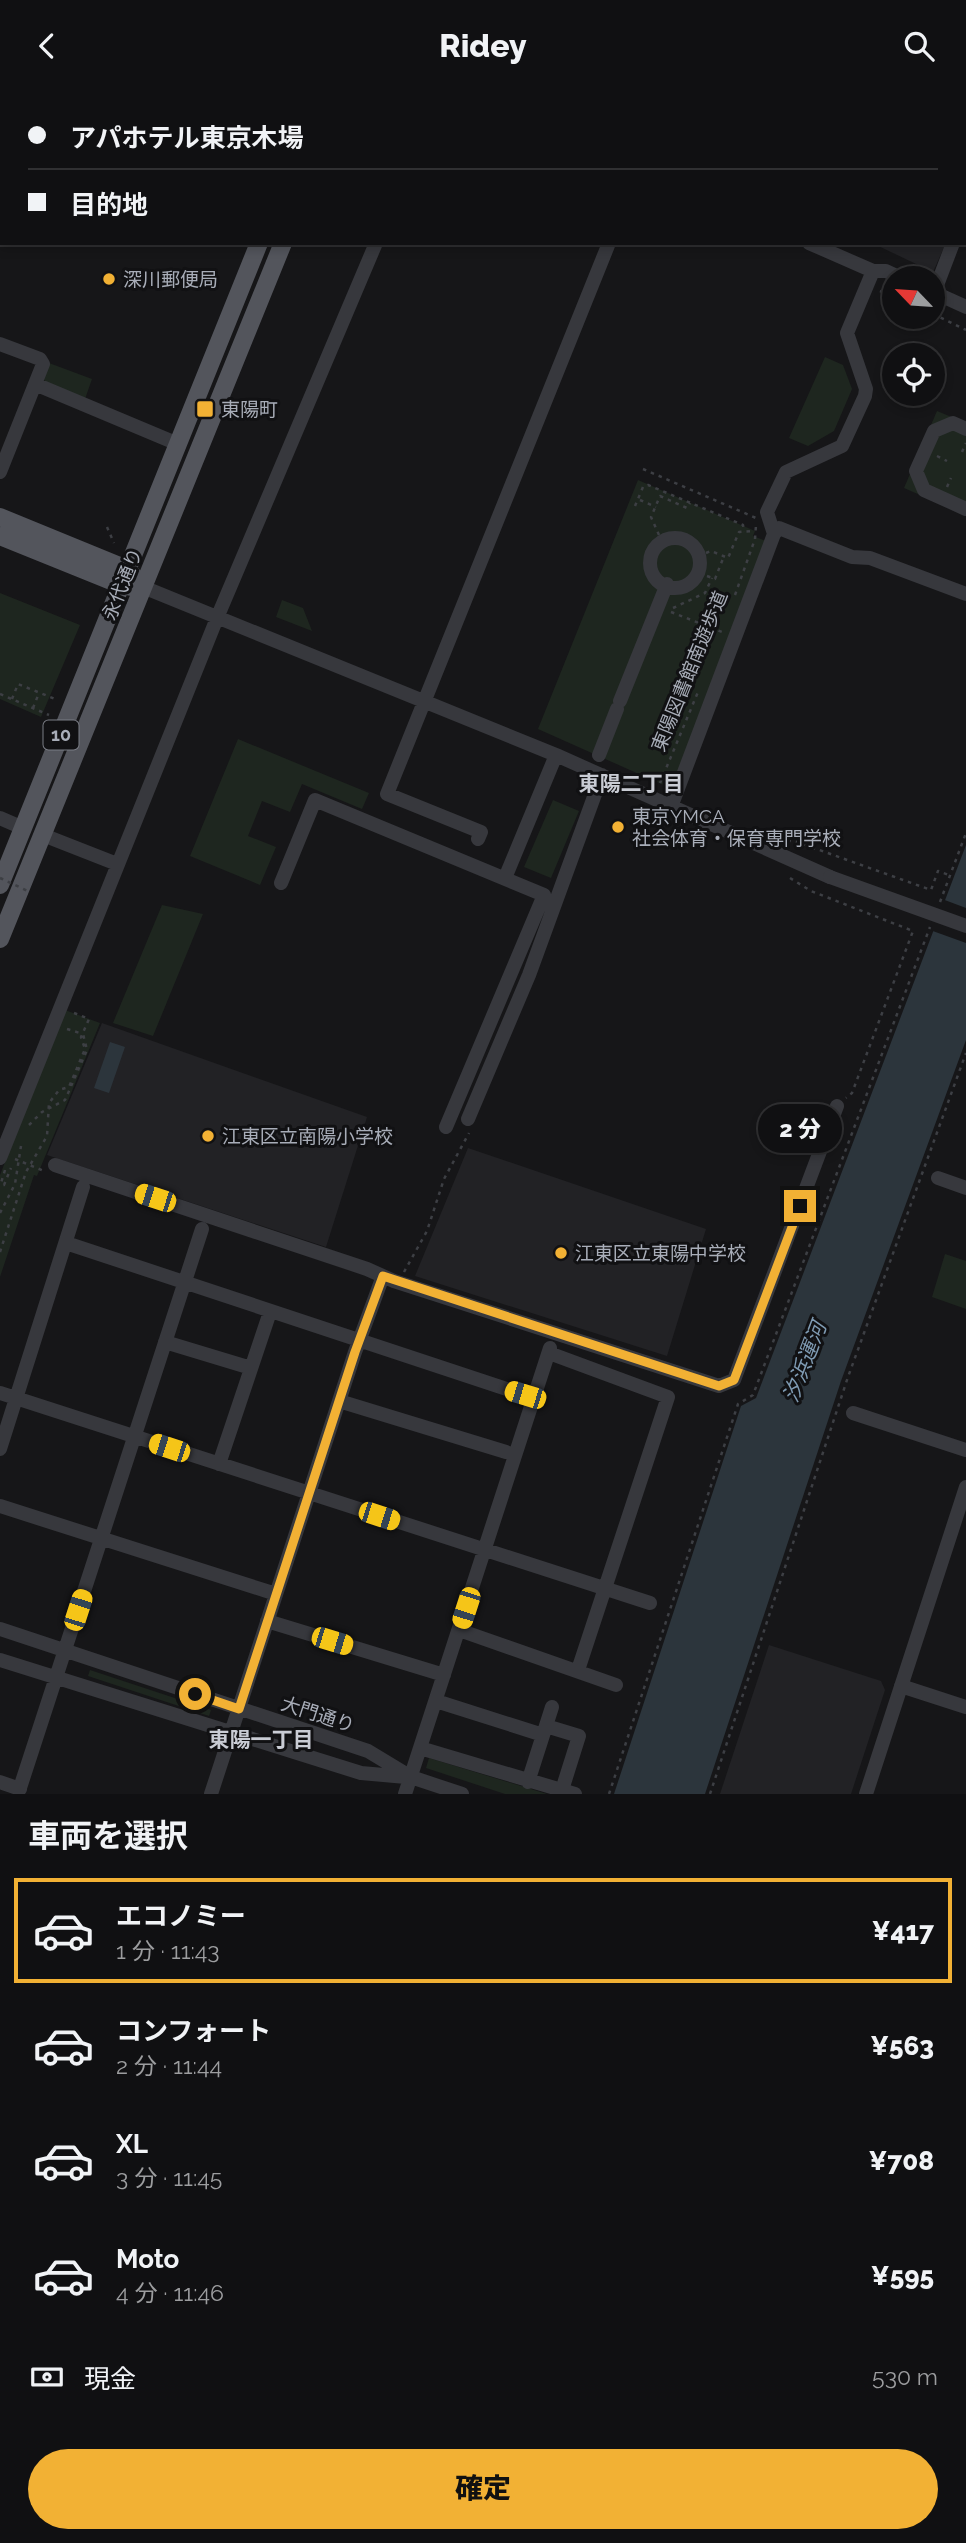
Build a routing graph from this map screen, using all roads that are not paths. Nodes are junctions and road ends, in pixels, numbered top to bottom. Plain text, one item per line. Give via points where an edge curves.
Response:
1 (258, 245) edge
2 (282, 245) edge
3 (375, 245) edge
4 (608, 245) edge
5 (814, 245) edge
6 (952, 245) edge
7 (944, 266) edge
8 (873, 271) junction
9 (882, 271) edge
10 (945, 298) edge
11 (966, 307) edge
12 (0, 344) edge
13 (35, 384) junction
14 (962, 434) edge
15 (7, 435) edge
16 (178, 444) junction
17 (0, 472) edge
18 (966, 509) edge
19 (0, 517) edge
20 (777, 531) junction
21 (0, 536) edge
22 (124, 577) junction
23 (667, 584) junction
24 (143, 587) junction
25 (966, 594) edge
26 (217, 618) junction
27 (422, 701) junction
28 (556, 755) junction
29 (599, 755) dead end
30 (602, 775) junction
31 (671, 807) junction
32 (0, 818) edge
33 (23, 828) junction
34 (43, 835) junction
35 (478, 839) dead end
36 (117, 865) junction
37 (505, 878) junction
38 (281, 883) dead end
39 (0, 885) edge
40 (966, 926) edge
41 (0, 939) edge
42 (837, 1106) road end
43 (469, 1125) road end
44 (446, 1127) dead end
45 (2, 1164) edge
46 (48, 1168) road end
47 (938, 1178) dead end
48 (83, 1187) dead end
49 (966, 1188) edge
50 (202, 1229) dead end
51 (66, 1243) junction
52 (383, 1276) junction
53 (185, 1283) junction
54 (270, 1312) junction
55 (166, 1342) junction
56 (358, 1342) junction
57 (251, 1369) junction
58 (0, 1393) edge
59 (534, 1398) junction
60 (17, 1399) junction
61 (339, 1401) junction
62 (853, 1413) dead end
63 (134, 1437) junction
64 (0, 1449) edge
65 (966, 1450) edge
66 (506, 1452) dead end
67 (219, 1464) junction
68 (966, 1487) edge
69 (309, 1494) junction
70 (0, 1506) edge
71 (102, 1538) junction
72 (484, 1551) junction
73 (605, 1590) junction
74 (276, 1594) junction
75 (650, 1603) dead end
76 (267, 1621) junction
77 (0, 1629) edge
78 (458, 1630) junction
79 (65, 1651) junction
80 (0, 1660) edge
81 (578, 1670) junction
82 (444, 1675) junction
83 (56, 1677) junction
84 (616, 1685) dead end
85 (901, 1686) junction
86 (436, 1701) junction
87 (552, 1707) dead end
88 (966, 1707) edge
89 (239, 1709) junction
90 (544, 1731) junction
91 (231, 1733) junction
92 (420, 1748) junction
93 (411, 1777) junction
94 (0, 1782) edge
95 (528, 1782) junction
96 (20, 1792) edge
97 (564, 1792) edge
98 (211, 1794) edge
99 (405, 1794) edge
100 (462, 1794) edge
101 (866, 1794) edge

1 - 16 main road, 永代通り / 10
2 - 24 main road, 永代通り / 10
3 - 26 street
4 - 27 street
5 - 8 street
6 - 7 street
8 - 9 street
8 - 20 street via 847,333 866,396 842,446 786,472 767,512
10 - 11 street
12 - 13 street via 42,361
13 - 15 street
13 - 16 street
14 - 18 street via 953,423 934,431 916,471 923,491
15 - 17 street
16 - 22 main road, 永代通り / 10
19 - 22 main road
20 - 25 street via 852,557 870,558
20 - 31 street
21 - 22 main road
22 - 24 main road
22 - 33 main road, 永代通り / 10
23 - 23 street via 654,579 649,562 661,538 671,538 703,554 694,581 680,589
23 - 29 street
24 - 26 street
24 - 34 main road, 永代通り / 10
26 - 27 street
26 - 36 street
27 - 28 street
27 - 35 street via 387,794 481,832
28 - 30 street
28 - 37 street
30 - 31 street
30 - 43 street
31 - 40 street, bridge via 831,877
32 - 33 street
33 - 39 main road, 永代通り / 10
34 - 36 street
34 - 41 main road, 永代通り / 10
36 - 45 street
37 - 38 street via 315,800
37 - 44 street via 544,895
42 - 52 street via 734,1380 719,1386
46 - 52 street
47 - 49 street
48 - 51 street
50 - 53 street
51 - 53 street
51 - 60 street
52 - 56 street
53 - 54 street
53 - 55 street
54 - 56 street
54 - 57 street
55 - 57 street
55 - 63 street
56 - 59 street
56 - 61 street
57 - 67 street
58 - 60 street
59 - 72 street
59 - 73 street via 549,1350 668,1397
60 - 63 street
60 - 64 street
61 - 66 street
61 - 69 street
62 - 65 street
63 - 67 street
63 - 71 street
67 - 69 street
68 - 85 street
69 - 72 street
69 - 74 street
70 - 71 street
71 - 74 street
71 - 79 street
72 - 73 street
72 - 78 street
73 - 75 street
73 - 81 street
74 - 76 street
76 - 82 street
76 - 89 street
77 - 79 street, 大門通り
78 - 81 street
78 - 82 street
79 - 83 street
79 - 89 street, 大門通り
80 - 83 street
81 - 84 street
82 - 86 street
83 - 91 street
83 - 96 street
85 - 88 street
85 - 101 street
86 - 90 street
86 - 92 street
87 - 90 street
89 - 91 street
89 - 93 street, 大門通り via 368,1751
90 - 95 street
90 - 97 street via 579,1736
91 - 93 street via 361,1773
91 - 98 street
92 - 93 street
92 - 95 street
93 - 99 street
93 - 100 street
94 - 96 street
95 - 97 street

